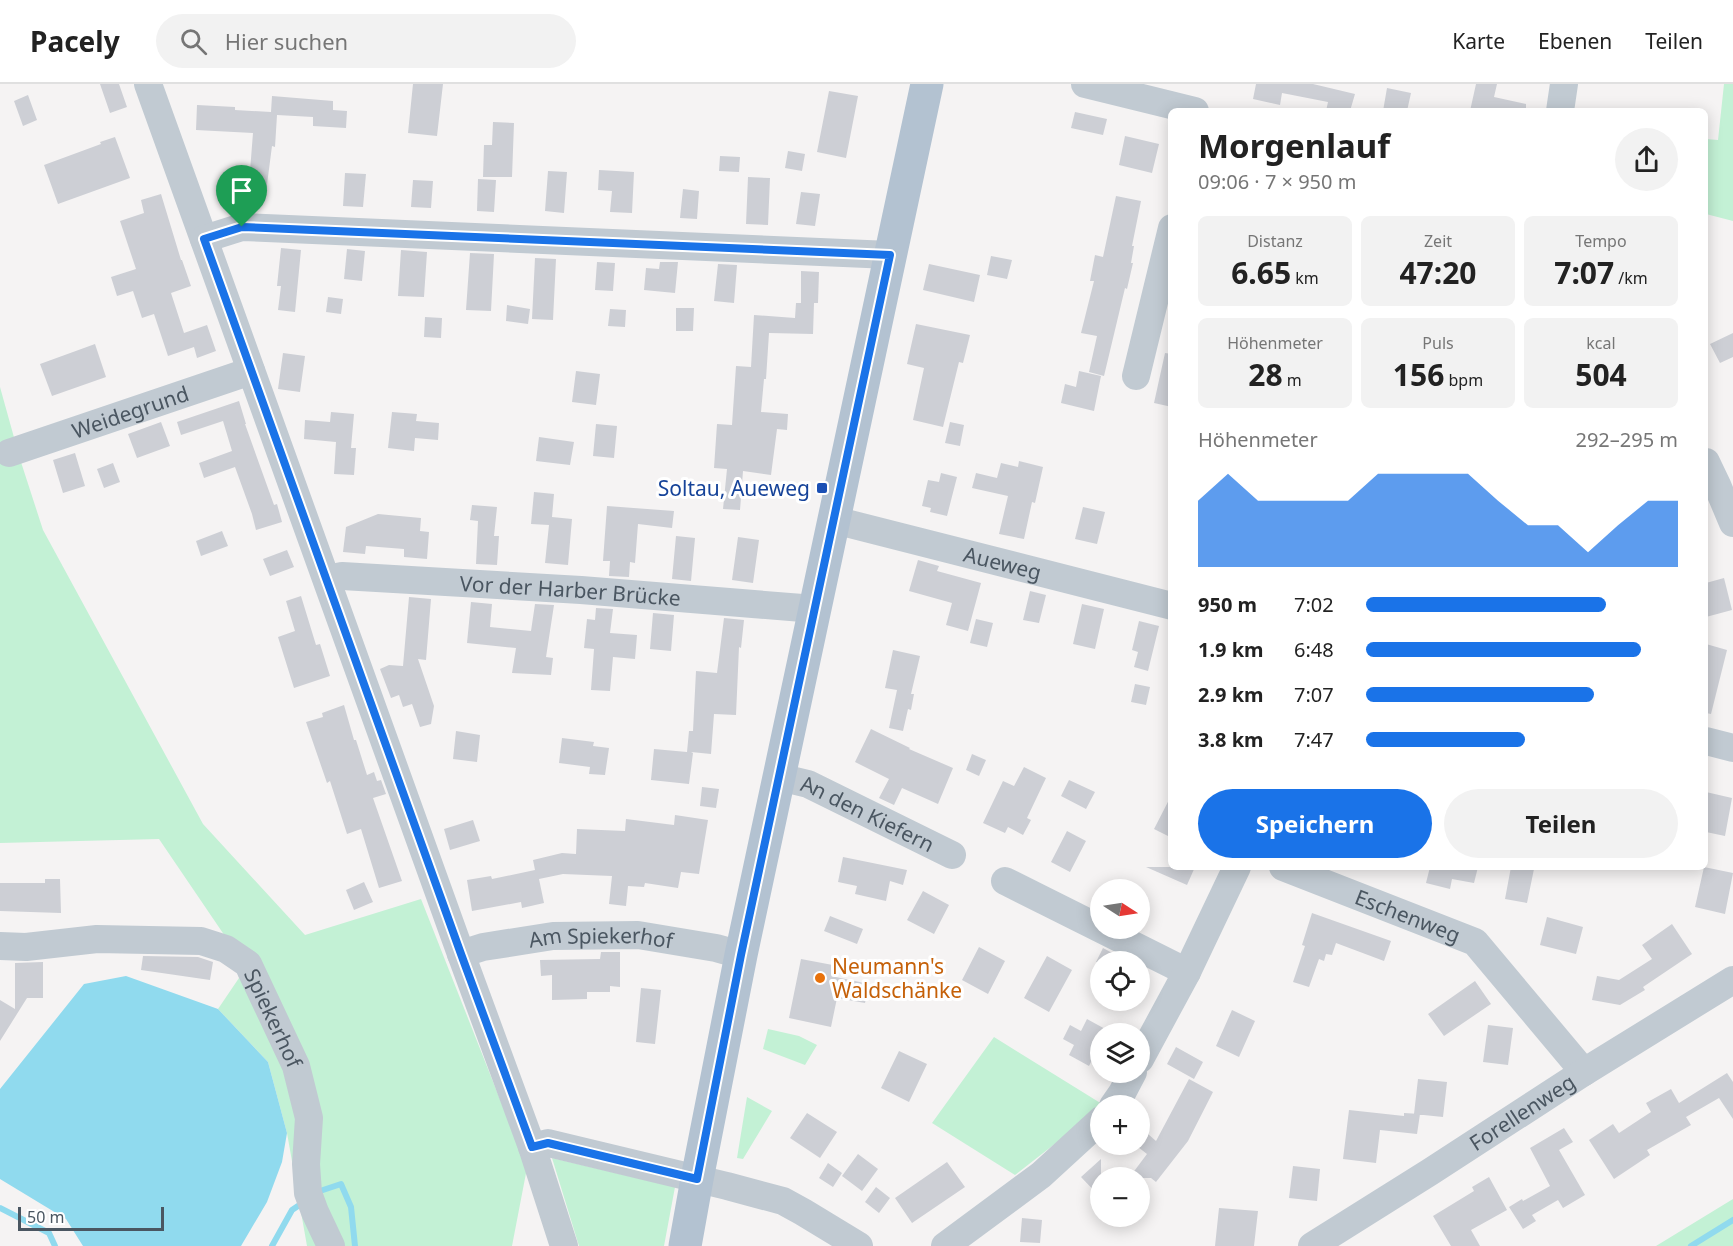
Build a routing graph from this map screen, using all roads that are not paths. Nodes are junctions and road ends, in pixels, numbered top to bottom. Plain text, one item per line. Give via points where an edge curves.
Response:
1 (148, 84) edge
2 (927, 84) edge
3 (1085, 84) edge
4 (1564, 84) edge
5 (1183, 108) edge
6 (1560, 108) edge
7 (204, 239) junction
8 (890, 255) junction
9 (1168, 260) edge
10 (1160, 325) edge
11 (251, 371) junction
12 (1136, 376) dead end
13 (9, 453) dead end
14 (1708, 466) edge
15 (834, 520) junction
16 (1733, 524) edge
17 (327, 579) junction
18 (1168, 605) edge
19 (815, 609) junction
20 (1708, 742) edge
21 (1733, 748) edge
22 (779, 777) junction
23 (952, 855) dead end
24 (1236, 870) edge
25 (1290, 870) edge
26 (1005, 881) dead end
27 (0, 946) edge
28 (461, 954) junction
29 (741, 955) junction
30 (1187, 972) junction
31 (1733, 980) edge
32 (1150, 1040) edge
33 (1584, 1072) junction
34 (1090, 1130) edge
35 (532, 1147) junction
36 (697, 1179) junction
37 (331, 1246) edge
38 (564, 1246) edge
39 (685, 1246) edge
40 (859, 1246) edge
41 (945, 1246) edge
42 (1312, 1246) edge

1 - 7 street
2 - 8 main road
3 - 5 street
4 - 6 street
7 - 8 street via 242,227
7 - 11 street
8 - 15 main road
9 - 10 street
10 - 12 street
11 - 13 street, Weidegrund
11 - 17 street
14 - 16 street
15 - 18 street, Aueweg
15 - 19 main road
17 - 19 street, Vor der Harber Brücke via 342,576 581,590
17 - 28 street
19 - 22 main road
20 - 21 street
22 - 23 street, An den Kiefern via 808,784
22 - 29 main road
24 - 30 street
25 - 33 street, Eschenweg via 1475,942
26 - 30 street
27 - 37 street, Spiekerhof via 97,939 201,941 226,949 248,964 296,1066 309,1118 306,1164 310,1199
28 - 29 street, Am Spiekerhof via 553,936 638,935
28 - 35 street
29 - 36 main road
30 - 32 street
31 - 33 street, Forellenweg
33 - 42 street, Forellenweg
34 - 41 street via 1041,1175
35 - 36 street via 548,1143
35 - 38 street
36 - 39 main road
36 - 40 street via 783,1201

